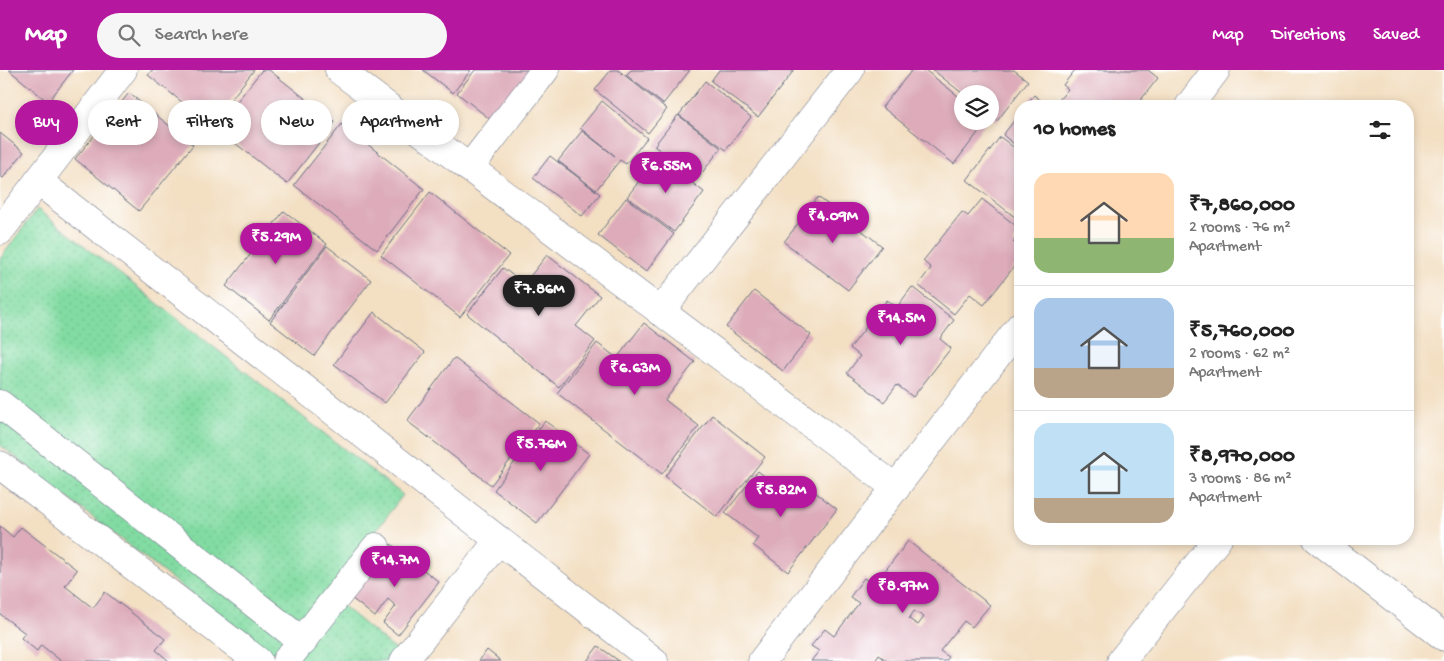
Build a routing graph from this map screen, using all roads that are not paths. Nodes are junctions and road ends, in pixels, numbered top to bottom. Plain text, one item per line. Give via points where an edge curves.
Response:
1 (123, 70) edge
2 (339, 70) edge
3 (545, 70) edge
4 (850, 70) edge
5 (1216, 70) edge
6 (1193, 100) edge
7 (469, 168) junction
8 (38, 181) junction
9 (0, 231) edge
10 (660, 312) junction
11 (1014, 334) edge
12 (0, 404) edge
13 (0, 465) edge
14 (896, 488) junction
15 (498, 541) junction
16 (1213, 545) edge
17 (1324, 545) edge
18 (376, 547) dead end
19 (1444, 637) edge
20 (295, 651) edge
21 (258, 661) edge
22 (404, 661) edge
23 (654, 661) edge
24 (762, 661) edge
25 (1121, 661) edge

1 - 8 street
2 - 7 street
3 - 7 street
4 - 10 street
5 - 6 street
7 - 10 street
8 - 9 street
8 - 15 street
10 - 14 street
11 - 14 street
12 - 20 street
13 - 21 street
14 - 24 street
15 - 22 street
15 - 23 street
16 - 25 street
17 - 19 street
18 - 20 street

